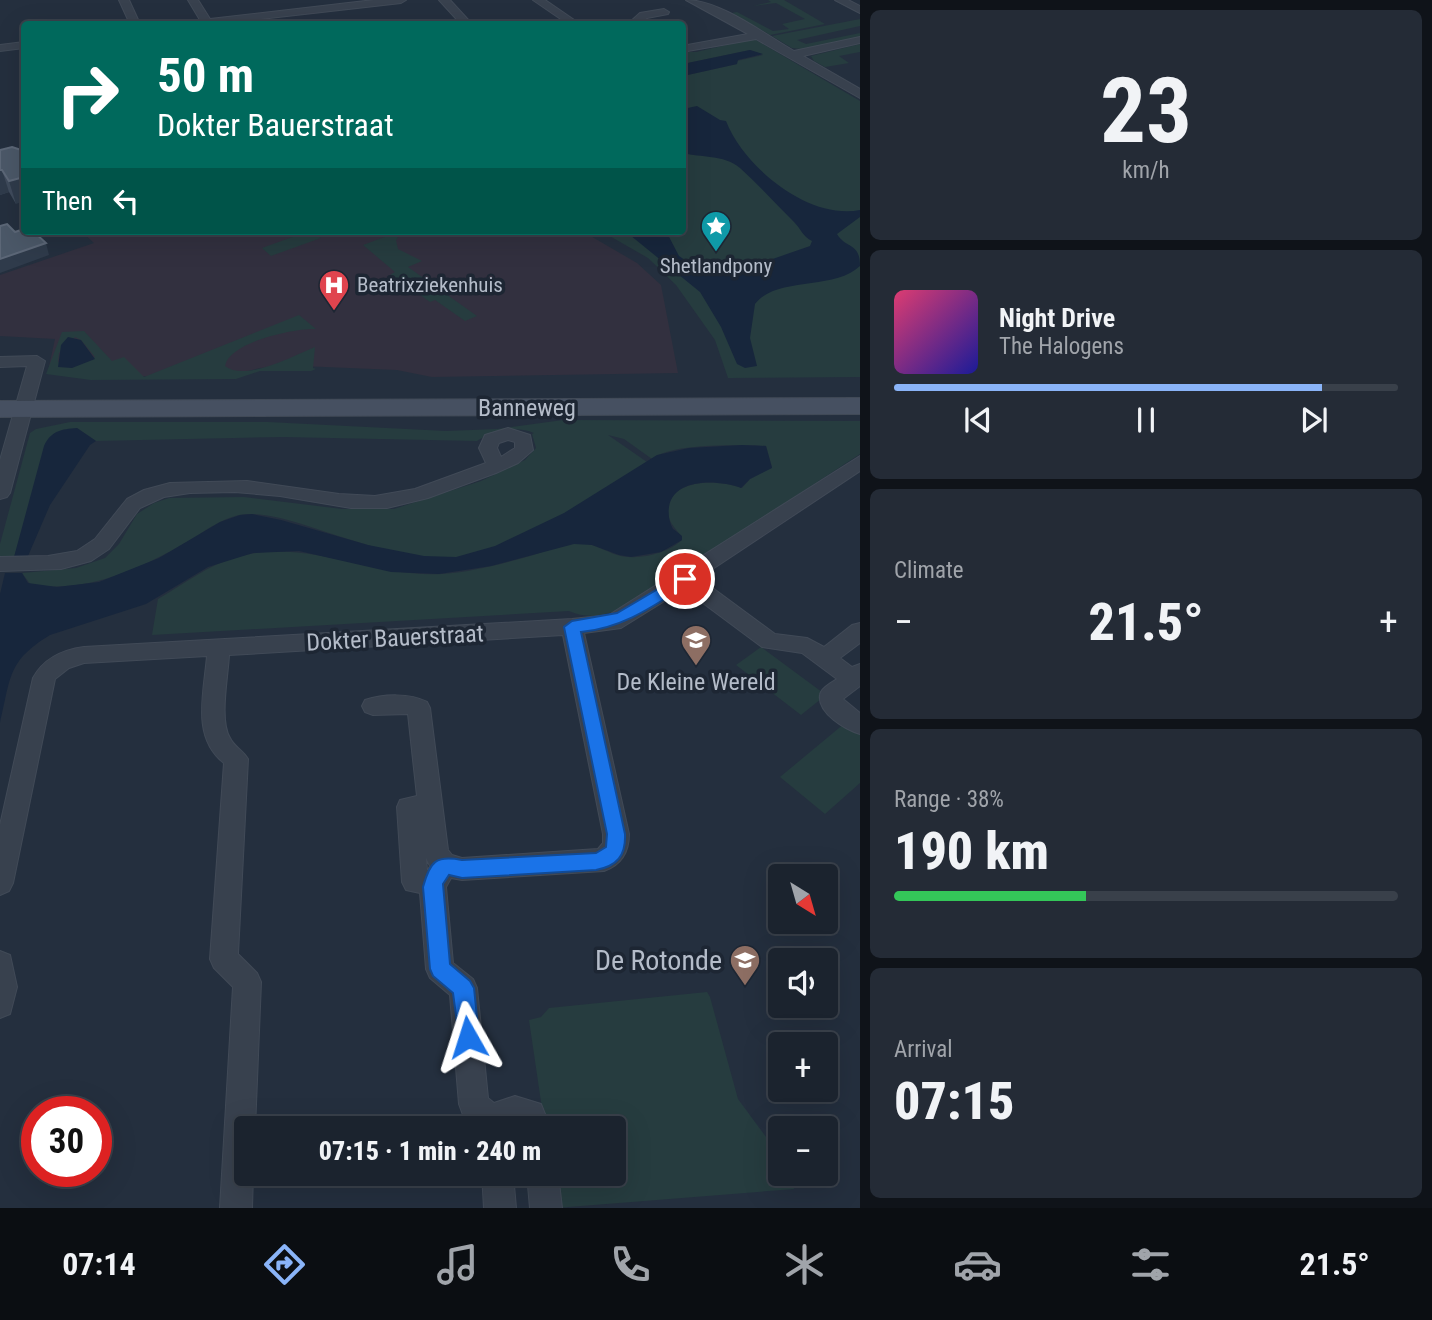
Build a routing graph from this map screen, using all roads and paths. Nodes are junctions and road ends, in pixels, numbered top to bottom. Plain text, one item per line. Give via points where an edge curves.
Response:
1 (124, 0) edge
2 (193, 0) edge
3 (280, 0) edge
4 (401, 0) edge
5 (444, 0) edge
6 (538, 0) edge
7 (691, 0) edge
8 (840, 0) edge
9 (860, 10) edge
10 (664, 12) dead end
11 (288, 13) junction
12 (134, 21) edge
13 (206, 21) edge
14 (250, 21) edge
15 (464, 21) edge
16 (570, 21) edge
17 (640, 21) edge
18 (758, 35) junction
19 (860, 40) edge
20 (21, 45) edge
21 (0, 48) edge
22 (686, 48) edge
23 (792, 55) junction
24 (860, 94) edge
25 (0, 362) edge
26 (860, 390) edge
27 (334, 392) junction
28 (0, 393) edge
29 (17, 404) edge
30 (860, 406) edge
31 (194, 410) junction
32 (860, 462) edge
33 (496, 465) dead end
34 (0, 493) edge
35 (13, 563) edge
36 (685, 579) junction
37 (572, 627) junction
38 (860, 631) edge
39 (219, 648) junction
40 (825, 658) junction
41 (856, 676) edge
42 (373, 706) dead end
43 (860, 726) edge
44 (439, 873) junction
45 (0, 883) edge
46 (0, 964) edge
47 (0, 1004) edge
48 (483, 1116) edge
49 (499, 1116) edge
50 (530, 1116) edge
51 (498, 1186) edge
52 (543, 1186) edge
53 (236, 1208) edge
54 (500, 1208) edge
55 (546, 1208) edge

1 - 12 street
2 - 13 street
3 - 11 street
4 - 11 street via 346,11
5 - 15 street
6 - 16 street
7 - 18 street
8 - 9 street
10 - 17 street via 644,15
11 - 14 street
18 - 22 street
18 - 23 street
19 - 23 street
20 - 21 street
23 - 24 street
25 - 29 street via 37,361
26 - 27 main road, Banneweg
27 - 29 main road, Banneweg
27 - 31 main road, Banneweg via 316,401 243,402
28 - 29 main road, Banneweg
29 - 31 main road, Banneweg
29 - 34 street
30 - 31 main road, Banneweg
32 - 36 street, Dokter Bauerstraat
33 - 35 street via 440,487 377,502 267,489 172,489 139,501 124,513 103,545 87,555
36 - 37 street, Dokter Bauerstraat via 622,618
36 - 40 street via 771,641 807,646
37 - 39 street, Dokter Bauerstraat
37 - 44 street via 616,847 609,857 596,862
38 - 40 street
39 - 45 street, Dokter Bauerstraat via 76,656 48,671
39 - 53 street via 213,727 222,748 236,759 224,959 247,982
40 - 41 street
41 - 43 street via 831,696 833,706
42 - 44 street via 419,708 430,806 409,807 415,882
44 - 48 street via 433,887 440,969 463,988 474,1104
46 - 47 street
49 - 50 street via 516,1110
51 - 54 street
52 - 55 street

